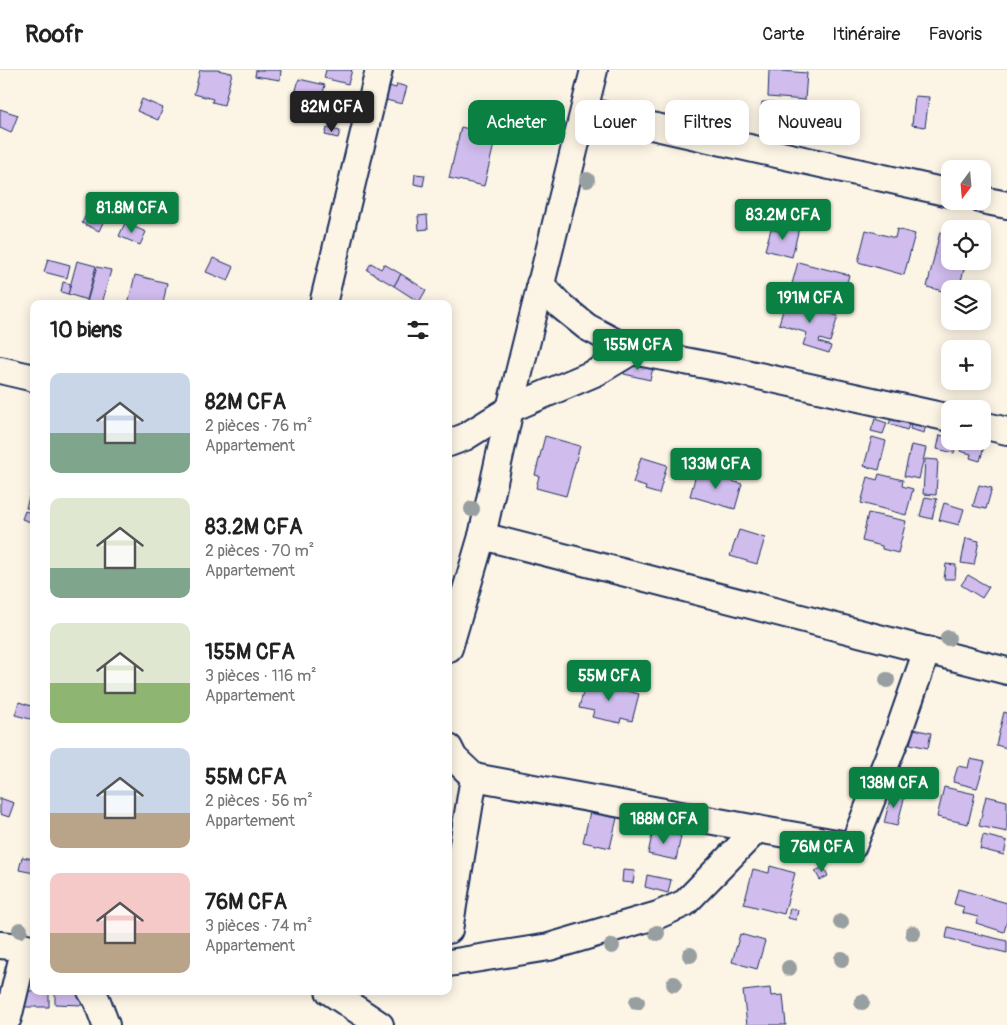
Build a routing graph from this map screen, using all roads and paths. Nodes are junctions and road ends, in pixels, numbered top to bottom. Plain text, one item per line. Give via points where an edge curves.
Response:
1 (379, 70) edge
2 (594, 70) edge
3 (587, 100) edge
4 (655, 127) edge
5 (576, 145) edge
6 (941, 191) edge
7 (991, 202) edge
8 (1007, 205) edge
9 (540, 284) junction
10 (324, 300) edge
11 (632, 351) junction
12 (0, 370) edge
13 (30, 377) edge
14 (510, 409) junction
15 (941, 416) edge
16 (991, 427) edge
17 (1007, 431) edge
18 (452, 442) edge
19 (482, 536) junction
20 (452, 638) edge
21 (927, 650) junction
22 (1007, 671) edge
23 (452, 754) edge
24 (474, 777) junction
25 (757, 829) junction
26 (452, 912) edge
27 (20, 947) edge
28 (452, 963) edge
29 (93, 995) edge
30 (335, 995) edge
31 (1, 1025) edge
32 (106, 1025) edge
33 (380, 1025) edge

1 - 10 street
2 - 3 street
4 - 6 street
5 - 9 street
7 - 8 street
9 - 11 street via 587,327
9 - 14 street
11 - 14 street via 597,372
11 - 15 street
12 - 13 street
14 - 18 street
14 - 19 street
16 - 17 street
19 - 20 street
19 - 21 street
21 - 22 street
21 - 25 street via 898,734 853,846
23 - 24 street
24 - 25 street
24 - 26 street
25 - 28 street via 685,903 658,915 549,948
27 - 31 street via 8,1018
29 - 32 street
30 - 33 street

